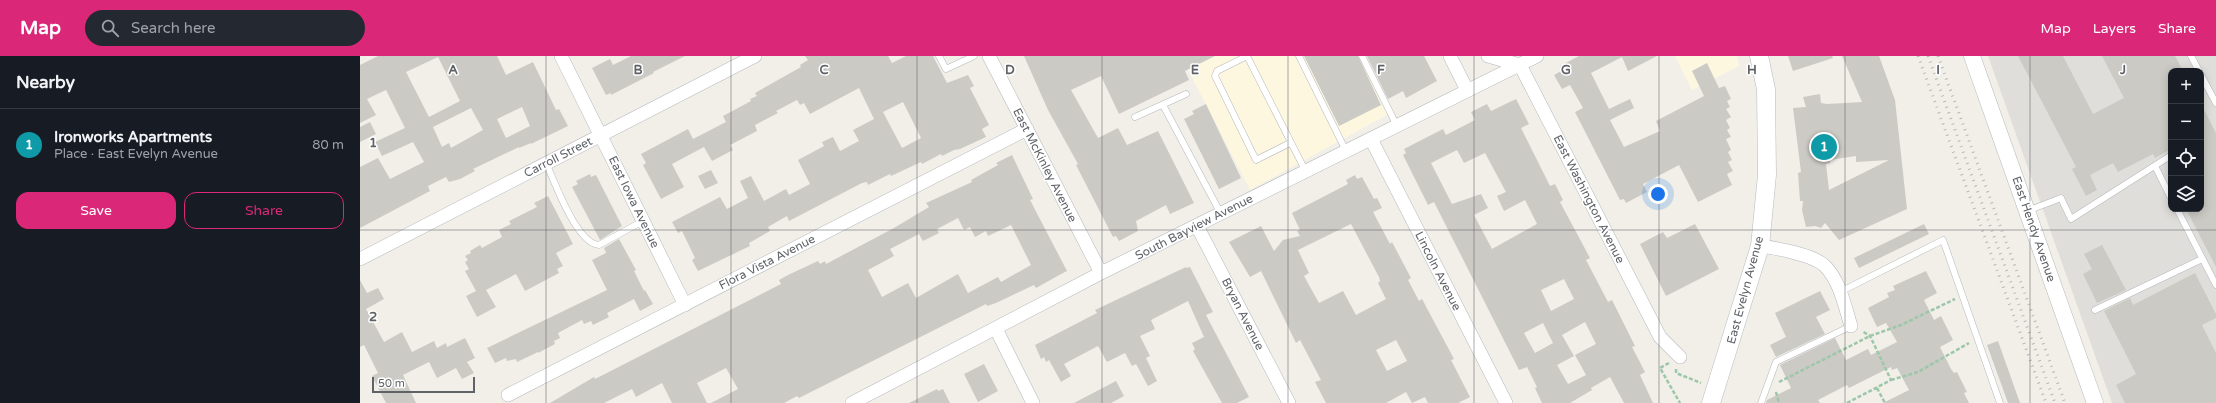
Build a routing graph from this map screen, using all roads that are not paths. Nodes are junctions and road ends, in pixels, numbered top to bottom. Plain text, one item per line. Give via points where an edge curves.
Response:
1 (561, 56) edge
2 (755, 56) edge
3 (939, 56) edge
4 (974, 56) edge
5 (989, 56) edge
6 (1299, 56) edge
7 (1362, 56) edge
8 (1450, 56) edge
9 (1488, 56) edge
10 (1537, 56) edge
11 (1759, 56) edge
12 (1972, 56) edge
13 (2191, 56) edge
14 (1520, 65) junction
15 (2197, 68) edge
16 (2204, 81) edge
17 (1467, 90) junction
18 (1186, 94) dead end
19 (2216, 103) edge
20 (1163, 105) junction
21 (1135, 117) dead end
22 (1397, 126) junction
23 (1027, 129) junction
24 (601, 135) junction
25 (1371, 139) junction
26 (1290, 143) junction
27 (1346, 151) junction
28 (2168, 157) edge
29 (546, 163) junction
30 (2155, 166) junction
31 (1306, 172) junction
32 (2168, 192) edge
33 (2027, 211) junction
34 (2178, 212) edge
35 (1221, 214) junction
36 (643, 221) junction
37 (1197, 226) junction
38 (1760, 246) junction
39 (360, 259) edge
40 (2202, 259) junction
41 (1101, 273) junction
42 (2216, 285) edge
43 (1840, 292) junction
44 (685, 305) junction
45 (2095, 310) dead end
46 (1851, 326) joint
47 (996, 329) junction
48 (1680, 357) road end
49 (508, 395) dead end
50 (1714, 396) edge
51 (854, 403) edge
52 (1033, 403) edge
53 (1289, 403) edge
54 (1506, 403) edge
55 (1761, 403) edge
56 (2000, 403) edge
57 (2095, 403) edge

1 - 24 street, East Iowa Avenue
2 - 24 street, Carroll Street
3 - 4 lane via 946,69
5 - 23 street, East McKinley Avenue
6 - 27 lane
7 - 22 lane
8 - 17 street
9 - 14 street
10 - 14 street, South Bayview Avenue
11 - 38 main road, East Evelyn Avenue via 1766,89 1767,170
12 - 33 street, East Hendy Avenue
13 - 15 lane
14 - 17 street, South Bayview Avenue
14 - 48 street, East Washington Avenue via 1660,337
16 - 19 lane
17 - 22 street, South Bayview Avenue
18 - 20 lane
20 - 21 lane
20 - 35 lane
22 - 25 street, South Bayview Avenue
23 - 41 street, East McKinley Avenue
23 - 44 street, Flora Vista Avenue
24 - 29 street, Carroll Street
24 - 36 street, East Iowa Avenue
25 - 27 street, South Bayview Avenue
25 - 54 street, Lincoln Avenue
26 - 26 lane via 1256,160 1215,76 1217,71 1246,56
26 - 31 lane
27 - 31 street, South Bayview Avenue
28 - 30 lane
29 - 36 lane via 576,225 595,245
29 - 39 street, Carroll Street
30 - 32 lane
30 - 33 lane via 2071,219 2061,198
31 - 35 street, South Bayview Avenue
33 - 57 street, East Hendy Avenue
34 - 40 lane
35 - 37 street, South Bayview Avenue
36 - 44 street, East Iowa Avenue
37 - 41 street, South Bayview Avenue
37 - 53 street, Bryan Avenue
38 - 43 street via 1791,251 1825,266
38 - 50 main road, East Evelyn Avenue
40 - 42 lane
40 - 45 lane
41 - 47 street, South Bayview Avenue
43 - 46 street
43 - 56 lane via 1943,240
44 - 49 street, Flora Vista Avenue
46 - 55 lane via 1776,362
47 - 51 street, South Bayview Avenue
47 - 52 street

